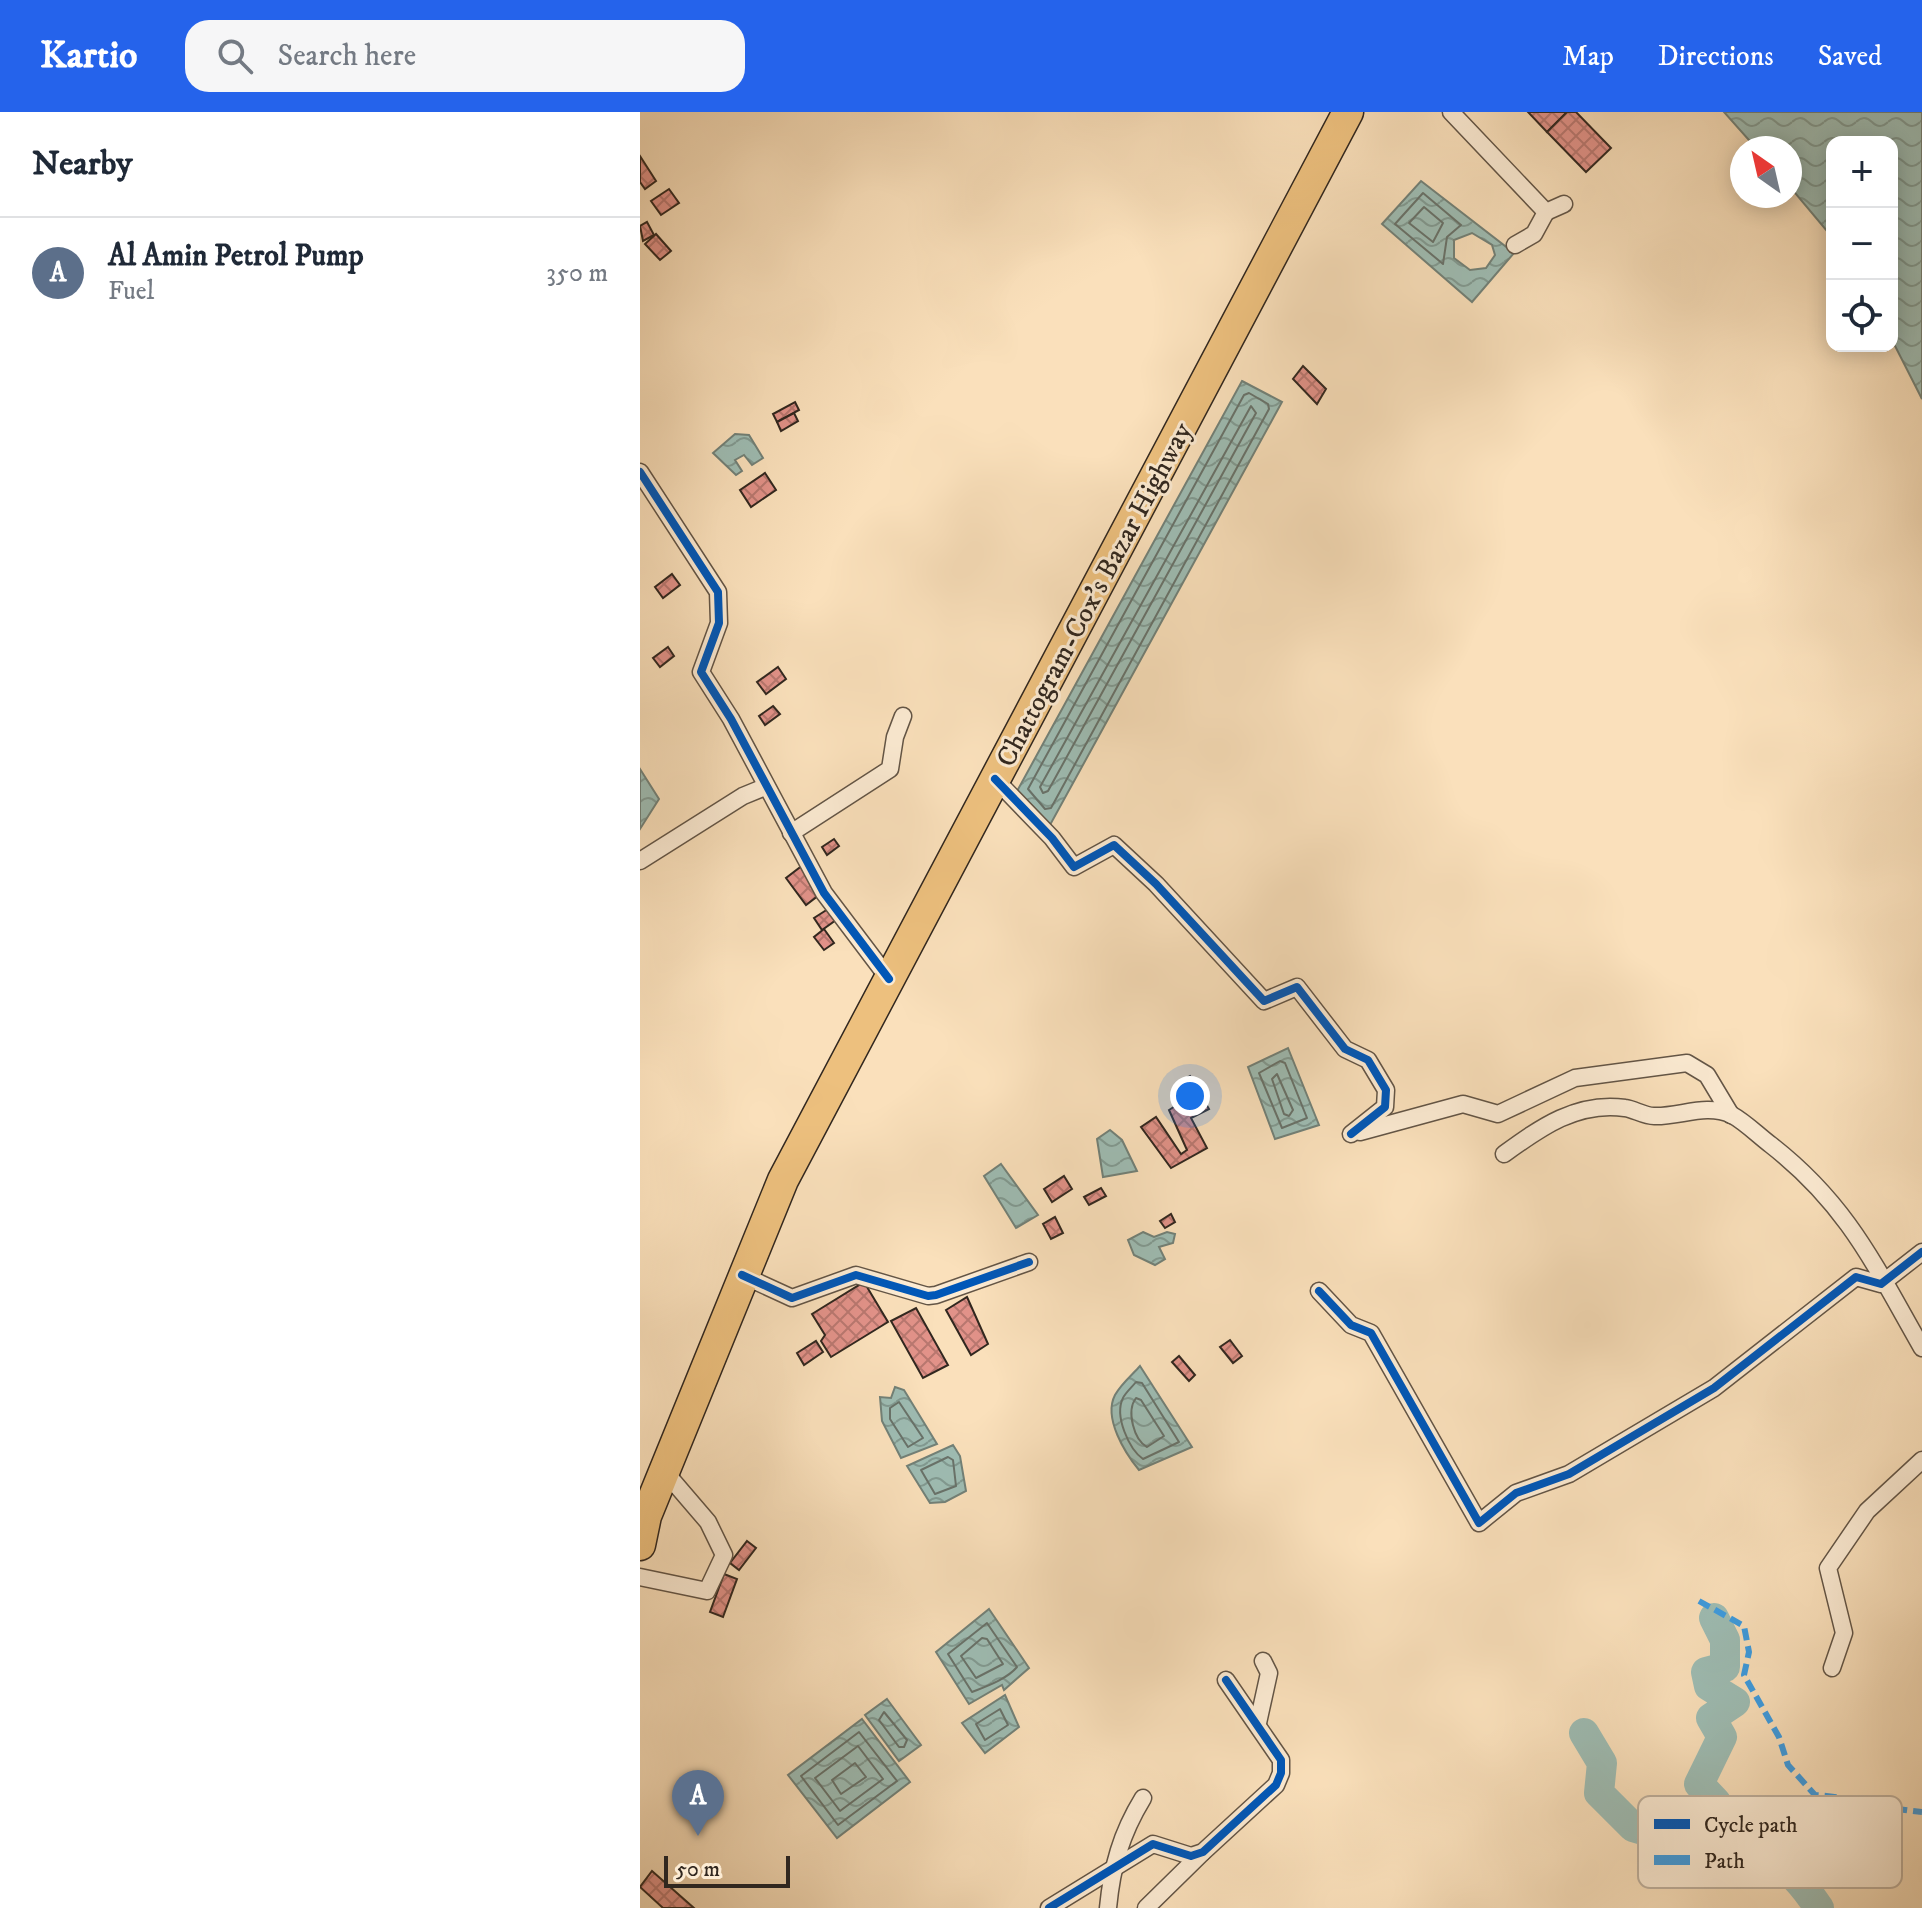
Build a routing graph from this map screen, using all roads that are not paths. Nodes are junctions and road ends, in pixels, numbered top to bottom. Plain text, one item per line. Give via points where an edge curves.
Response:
1 (1348, 112) edge
2 (1451, 112) edge
3 (1564, 204) dead end
4 (1546, 212) junction
5 (1515, 245) dead end
6 (640, 472) edge
7 (903, 716) dead end
8 (995, 779) junction
9 (765, 787) junction
10 (791, 833) junction
11 (640, 861) edge
12 (889, 979) junction
13 (1731, 1115) junction
14 (1504, 1154) dead end
15 (1922, 1252) edge
16 (1029, 1262) dead end
17 (742, 1275) junction
18 (1886, 1280) junction
19 (1319, 1291) dead end
20 (1922, 1348) edge
21 (1922, 1460) edge
22 (666, 1473) junction
23 (642, 1527) edge
24 (640, 1577) edge
25 (1263, 1661) dead end
26 (1832, 1668) dead end
27 (1226, 1680) dead end
28 (1258, 1723) junction
29 (1143, 1798) dead end
30 (1203, 1852) junction
31 (1112, 1867) junction
32 (1049, 1908) edge
33 (1108, 1908) edge
34 (1146, 1908) edge

1 - 8 highway, Chattogram-Cox's Bazar Highway
2 - 4 street
3 - 4 street
4 - 5 street via 1534,234
6 - 9 street via 718,592 719,623 701,672
7 - 10 street via 890,769
8 - 12 highway, Chattogram-Cox's Bazar Highway
8 - 13 street via 1074,867 1114,845 1264,1001 1297,987 1345,1049 1368,1060 1386,1090 1385,1107 1351,1134 1463,1104 1498,1114 1575,1078 1687,1063 1707,1075
9 - 10 street
9 - 11 street
10 - 12 street via 824,893
12 - 17 highway, Chattogram-Cox's Bazar Highway via 783,1180
13 - 14 street via 1697,1110 1653,1117 1626,1108 1592,1107 1548,1123
13 - 18 street via 1791,1161 1843,1213
15 - 18 street
16 - 17 street via 928,1296 856,1275 792,1298
17 - 22 highway, Chattogram-Cox's Bazar Highway
18 - 19 street via 1881,1284 1856,1277 1714,1388 1569,1474 1516,1493 1479,1523 1371,1333 1351,1325
18 - 20 street
21 - 26 street via 1867,1511 1828,1568 1844,1633
22 - 23 highway, Chattogram-Cox's Bazar Highway
22 - 24 street via 708,1522 724,1555 707,1591
25 - 28 street via 1269,1673
27 - 28 street
28 - 30 street via 1281,1760 1281,1773 1269,1792
29 - 31 street via 1125,1828
30 - 31 street via 1191,1856 1153,1844
30 - 34 street
31 - 32 street
31 - 33 street

